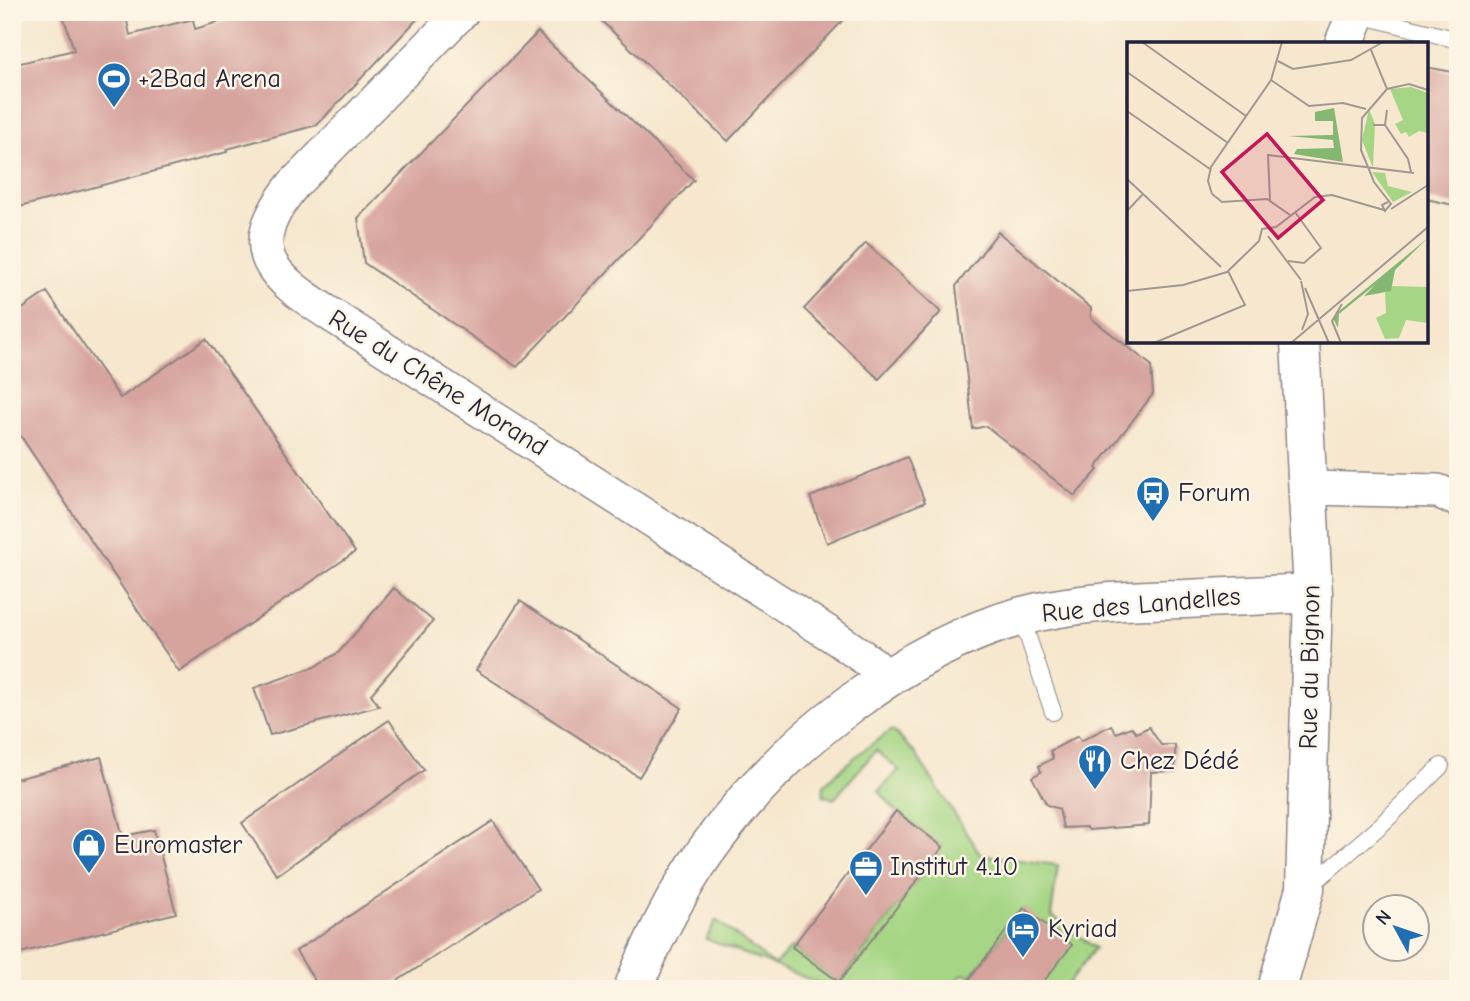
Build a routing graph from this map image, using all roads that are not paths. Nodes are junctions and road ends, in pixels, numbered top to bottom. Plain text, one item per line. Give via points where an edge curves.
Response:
1 (462, 12) edge
2 (1353, 23) edge
3 (1458, 40) edge
4 (1300, 343) edge
5 (1308, 488) junction
6 (1458, 500) edge
7 (1312, 593) junction
8 (1021, 616) junction
9 (886, 678) junction
10 (1053, 712) dead end
11 (1441, 766) dead end
12 (1306, 889) junction
13 (633, 989) edge
14 (1277, 989) edge

1 - 9 street, Rue du Chêne Morand via 276,206 265,249 280,279 833,636
2 - 3 lane
4 - 5 street, Rue du Bignon
5 - 6 street via 1438,491
5 - 7 street, Rue du Bignon
7 - 8 street, Rue des Landelles via 1104,603
7 - 12 street, Rue du Bignon
8 - 9 street, Rue des Landelles via 970,634
8 - 10 lane
9 - 13 street, Rue des Landelles via 802,746 742,805 670,908
11 - 12 lane
12 - 14 street, Rue du Bignon

